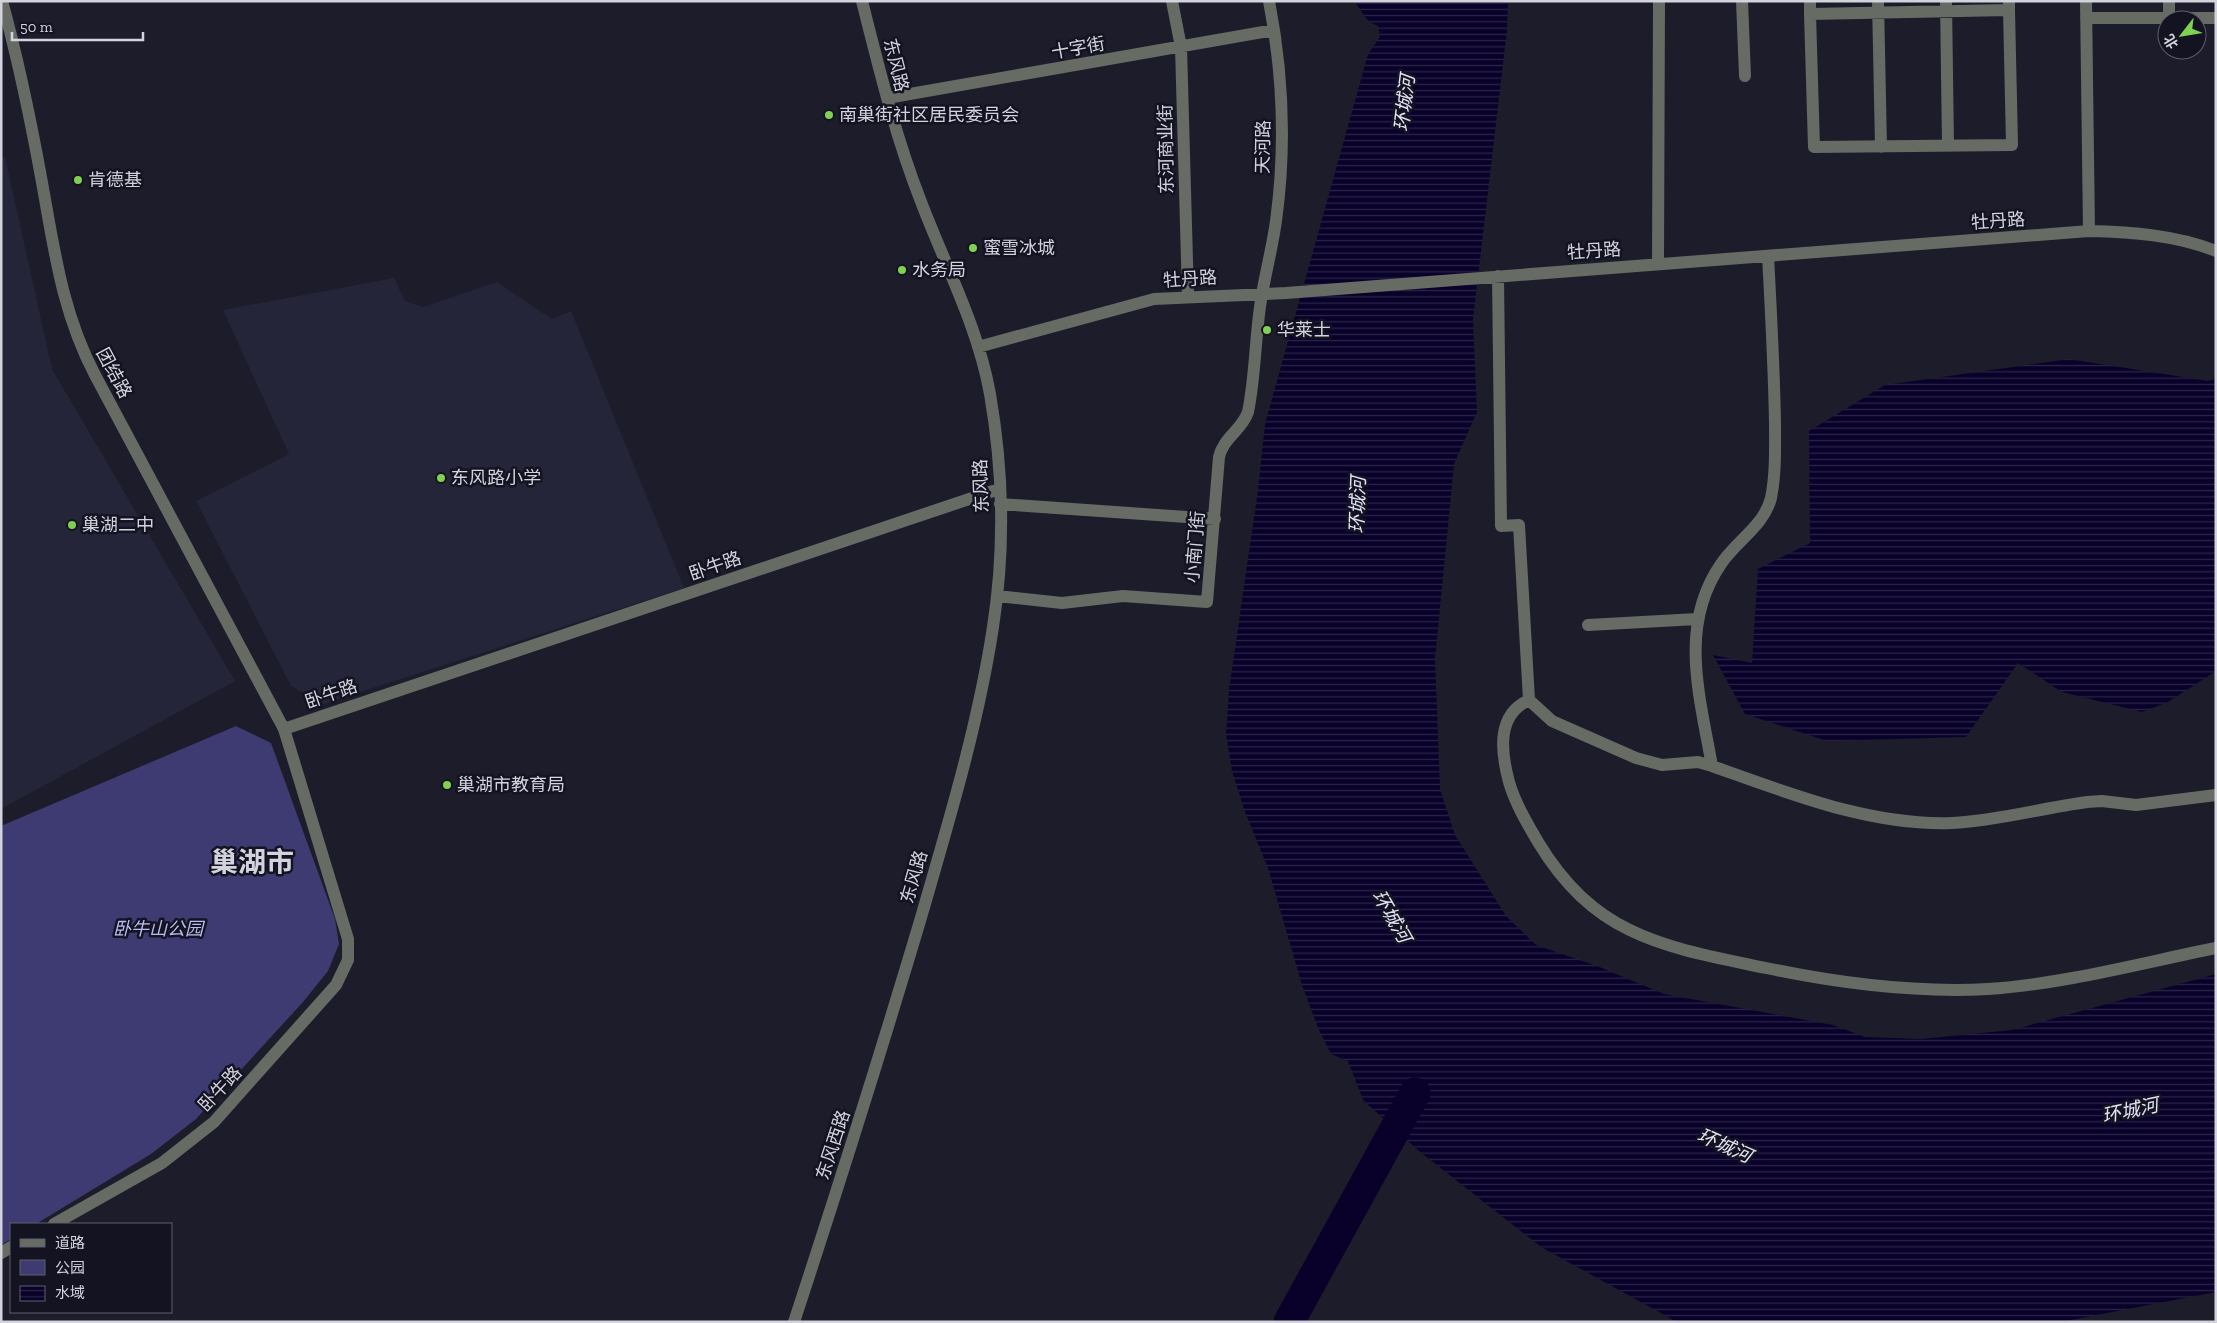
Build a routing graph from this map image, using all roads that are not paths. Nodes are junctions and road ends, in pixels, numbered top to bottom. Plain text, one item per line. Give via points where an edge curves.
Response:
1 (2, 1) edge
2 (862, 1) edge
3 (1172, 1) edge
4 (1269, 1) edge
5 (1659, 1) edge
6 (1742, 1) edge
7 (2086, 1) edge
8 (1946, 6) edge
9 (2009, 6) edge
10 (1879, 7) edge
11 (1810, 8) edge
12 (2086, 18) junction
13 (2157, 18) edge
14 (1274, 30) junction
15 (1181, 48) junction
16 (1745, 76) dead end
17 (887, 98) junction
18 (1948, 146) junction
19 (1881, 147) junction
20 (2089, 231) junction
21 (2216, 251) edge
22 (1768, 256) junction
23 (1658, 264) junction
24 (1498, 276) junction
25 (1262, 294) junction
26 (1188, 296) junction
27 (978, 347) junction
28 (1000, 489) junction
29 (1000, 504) junction
30 (1215, 519) junction
31 (997, 596) junction
32 (1697, 619) junction
33 (1588, 624) dead end
34 (1529, 700) junction
35 (284, 729) junction
36 (1712, 766) junction
37 (2216, 795) edge
38 (2216, 948) edge
39 (903, 978) joint
40 (56, 1223) edge
41 (794, 1322) edge

1 - 35 street, 团结路 via 26,97 62,292 72,327
2 - 17 street, 东风路
3 - 15 street, 东河商业街
4 - 14 street, 天河路
5 - 23 street
6 - 16 street
7 - 12 street
8 - 9 street
8 - 10 street
8 - 18 street
9 - 18 street via 2012,145
10 - 11 street
10 - 19 street
11 - 19 street via 1814,148
12 - 13 street
12 - 20 street
14 - 15 street, 十字街
14 - 25 street, 天河路 via 1280,85 1281,170 1276,220
15 - 17 street, 十字街
15 - 26 street, 东河商业街
17 - 27 street, 东风路 via 920,200
18 - 19 street
20 - 21 street, 牡丹路 via 2167,237
20 - 22 street, 牡丹路
22 - 23 street, 牡丹路
22 - 32 street via 1774,407 1773,486 1763,516 1728,554 1712,578
23 - 24 street, 牡丹路
24 - 25 street, 牡丹路
24 - 34 street via 1501,526 1519,525
25 - 26 street, 牡丹路
25 - 30 street, 小南门街 via 1248,412 1220,452
26 - 27 street, 牡丹路 via 1136,303
27 - 28 street, 东风路 via 992,409
28 - 29 street, 东风路
28 - 35 street, 卧牛路
29 - 30 street
29 - 31 street, 东风路
30 - 31 street, 小南门街 via 1207,602 1123,596 1062,603
31 - 39 street, 东风路 via 988,657 970,733
32 - 33 street
32 - 36 street via 1696,673
34 - 36 street via 1552,721 1636,758 1662,765 1698,762
34 - 38 street via 1518,706 1508,718 1503,742 1510,784 1526,821 1554,867 1579,896 1613,921 1667,947 1852,983 1969,989 2070,977
35 - 40 street, 卧牛路 via 348,939 350,953 343,973 295,1032 200,1135 162,1164
36 - 37 street via 1839,807 1922,822 1979,820 2087,802 2136,805
39 - 41 street, 东风西路

